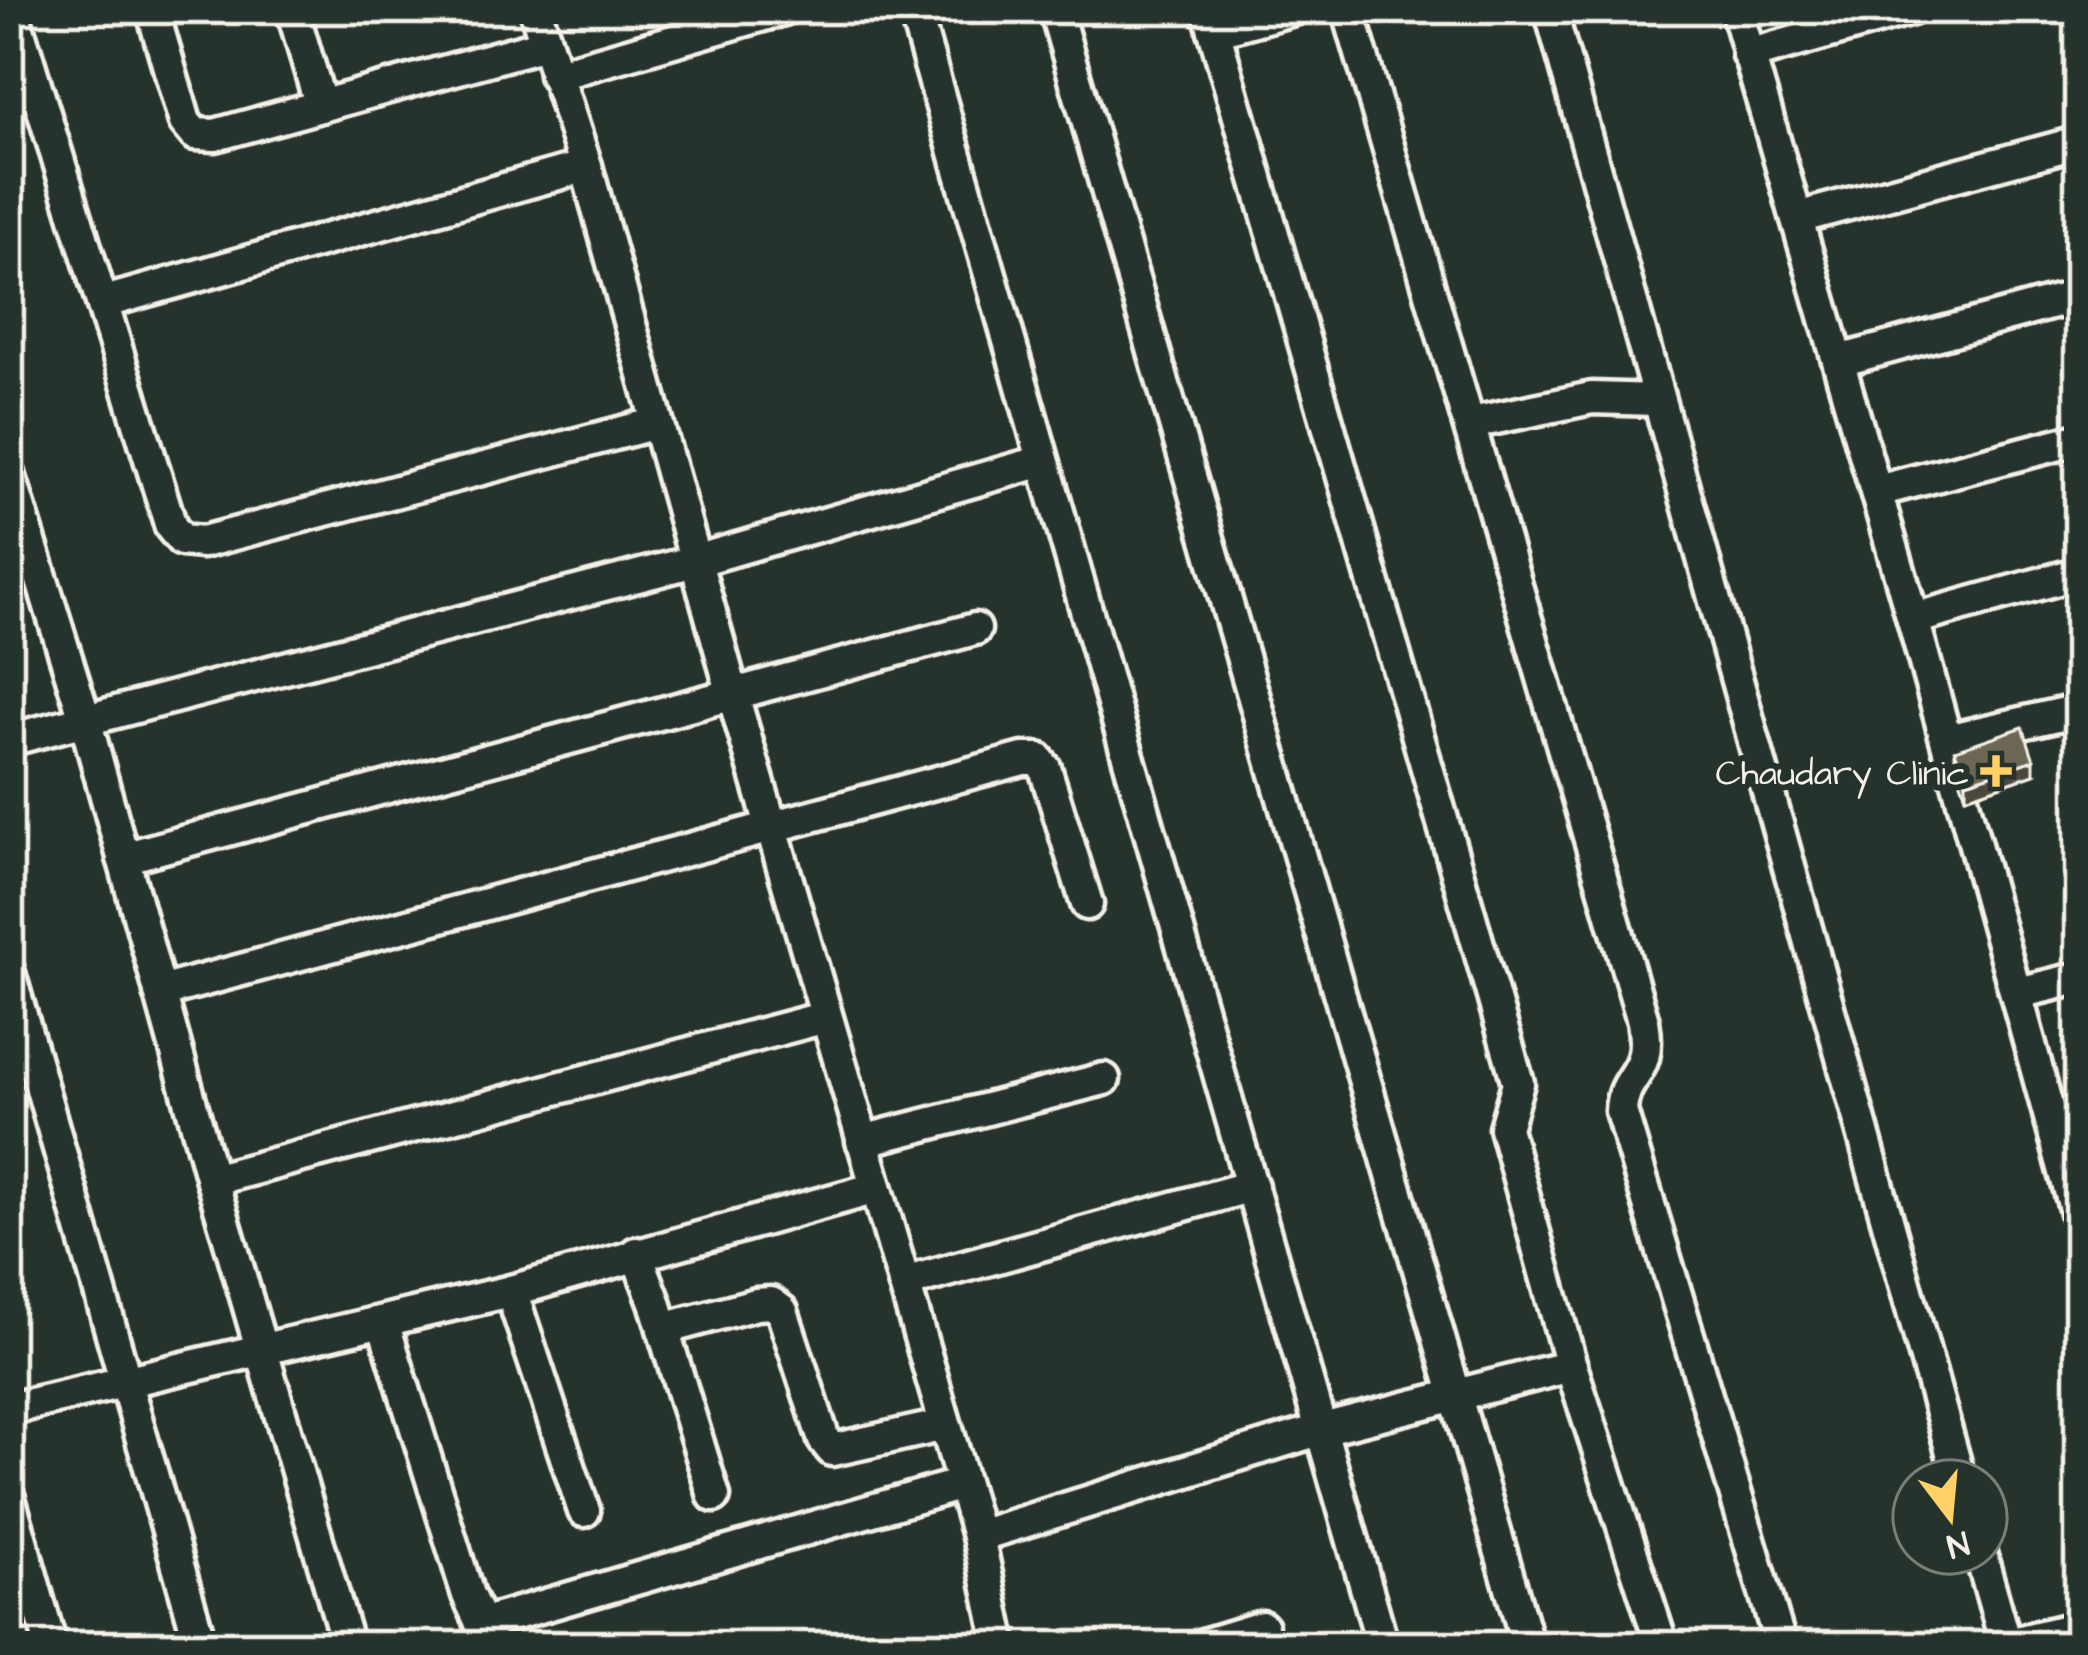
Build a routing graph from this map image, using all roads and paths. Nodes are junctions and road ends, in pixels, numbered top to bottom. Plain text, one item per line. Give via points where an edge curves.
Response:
1 (12, 9) edge
2 (152, 9) edge
3 (292, 9) edge
4 (535, 9) edge
5 (784, 9) edge
6 (914, 9) edge
7 (1055, 9) edge
8 (1294, 9) edge
9 (1348, 9) edge
10 (1550, 9) edge
11 (1736, 9) edge
12 (1912, 9) edge
13 (1211, 20) edge
14 (545, 44) junction
15 (1748, 55) junction
16 (555, 75) junction
17 (321, 106) junction
18 (2079, 142) edge
19 (586, 166) junction
20 (1797, 218) junction
21 (2079, 296) edge
22 (104, 302) junction
23 (1839, 361) junction
24 (1656, 400) junction
25 (1472, 422) junction
26 (658, 423) junction
27 (2079, 439) edge
28 (1043, 460) junction
29 (9, 474) edge
30 (1876, 491) junction
31 (695, 560) junction
32 (2079, 573) edge
33 (1913, 619) junction
34 (975, 629) dead end
35 (733, 695) junction
36 (2079, 710) edge
37 (85, 719) junction
38 (9, 740) edge
39 (1947, 740) junction
40 (770, 825) junction
41 (123, 858) junction
42 (1087, 904) dead end
43 (9, 973) edge
44 (2079, 978) edge
45 (160, 992) junction
46 (2018, 993) junction
47 (826, 1017) junction
48 (1104, 1079) dead end
49 (862, 1141) junction
50 (212, 1180) junction
51 (1252, 1186) junction
52 (876, 1188) junction
53 (2079, 1223) edge
54 (636, 1253) junction
55 (904, 1283) junction
56 (511, 1291) junction
57 (383, 1322) junction
58 (663, 1329) junction
59 (262, 1352) junction
60 (1570, 1366) junction
61 (125, 1379) junction
62 (1456, 1393) junction
63 (9, 1409) edge
64 (945, 1425) junction
65 (1322, 1429) junction
66 (1953, 1457) edge
67 (962, 1484) junction
68 (714, 1496) dead end
69 (9, 1498) edge
70 (584, 1510) dead end
71 (978, 1536) junction
72 (1986, 1577) edge
73 (1262, 1627) dead end
74 (2079, 1627) edge
75 (486, 1635) edge
76 (998, 1645) edge
77 (2003, 1645) edge
78 (51, 1646) edge
79 (201, 1646) edge
80 (348, 1646) edge
81 (1200, 1646) edge
82 (1383, 1646) edge
83 (1528, 1646) edge
84 (1662, 1646) edge
85 (1781, 1646) edge

1 - 22 street
2 - 17 street via 195,134
3 - 17 street
4 - 14 street
5 - 16 street
6 - 28 street
7 - 62 street
8 - 13 street
9 - 25 street
10 - 24 street
11 - 15 street
12 - 15 street
13 - 60 street via 1518,1083 1505,1127
14 - 16 street
14 - 17 street
15 - 20 street
16 - 19 street
18 - 20 street
19 - 22 street
19 - 26 street
20 - 23 street
21 - 23 street
22 - 26 street via 171,527 182,540 203,542
23 - 30 street
24 - 25 street via 1592,398
24 - 66 street
25 - 85 street via 1643,1021 1646,1058 1621,1111
26 - 31 street
27 - 30 street
28 - 31 street
28 - 51 street
29 - 37 street
30 - 33 street
31 - 35 street
31 - 37 street
32 - 33 street
33 - 39 street
34 - 35 street
35 - 40 street
35 - 41 street
36 - 39 street
37 - 38 street
37 - 41 street
39 - 46 street
40 - 42 street via 1038,759
40 - 45 street
40 - 47 street
41 - 45 street
43 - 61 street
44 - 46 street
45 - 50 street
46 - 53 street
47 - 49 street
47 - 50 street
48 - 49 street
49 - 52 street
50 - 59 street
51 - 55 street
51 - 65 street
52 - 54 street
52 - 55 street
54 - 56 street
54 - 58 street
55 - 64 street
56 - 57 street
56 - 70 street
57 - 59 street
57 - 75 street
58 - 64 street via 771,1303 782,1311 832,1450
58 - 68 street
59 - 61 street
59 - 80 street
60 - 62 street
60 - 84 street
61 - 63 street
61 - 79 street
62 - 65 street
62 - 83 street
64 - 67 street
65 - 71 street
65 - 82 street
67 - 71 street
67 - 75 street
69 - 78 street
71 - 76 street
72 - 77 street
73 - 81 street
74 - 77 street

